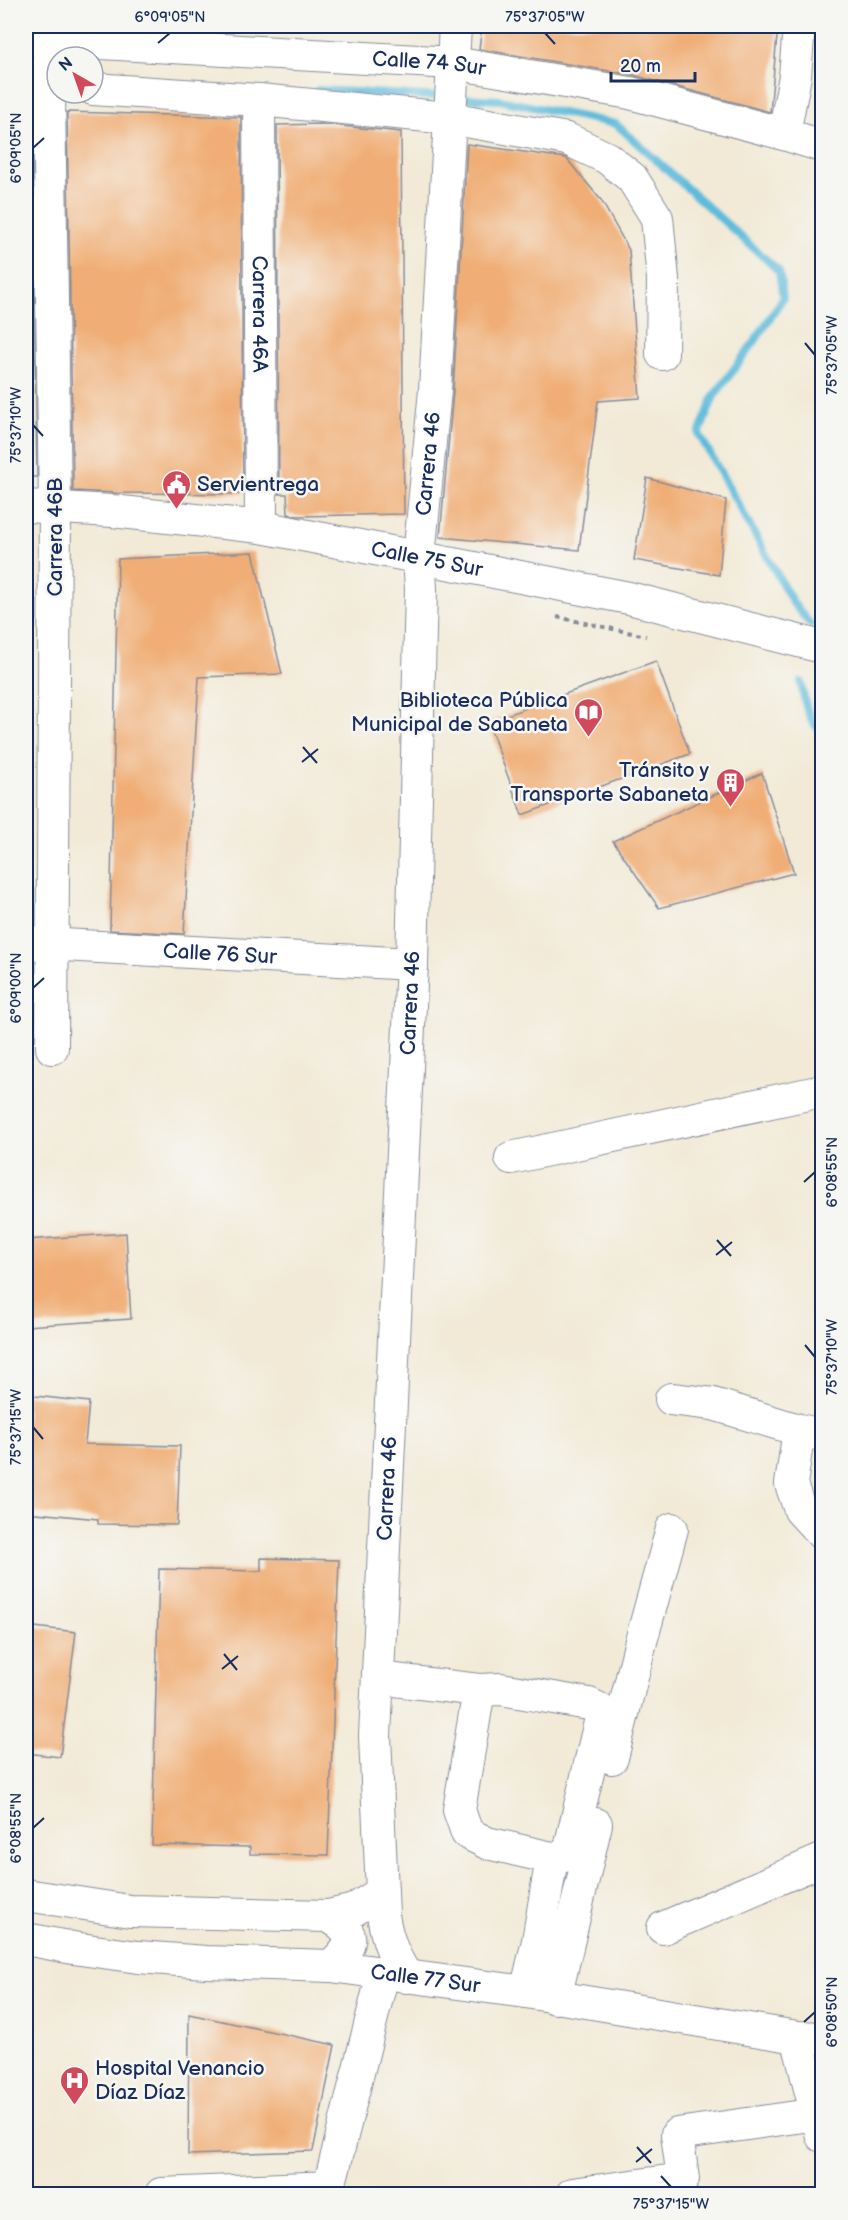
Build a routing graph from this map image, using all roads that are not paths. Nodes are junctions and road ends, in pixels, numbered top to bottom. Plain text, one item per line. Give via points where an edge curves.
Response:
1 (455, 26) edge
2 (799, 26) edge
3 (43, 37) edge
4 (45, 85) edge
5 (105, 90) edge
6 (451, 92) junction
7 (259, 100) junction
8 (784, 134) junction
9 (822, 146) edge
10 (662, 354) dead end
11 (40, 506) edge
12 (261, 527) junction
13 (419, 557) junction
14 (822, 646) edge
15 (39, 944) edge
16 (412, 964) junction
17 (52, 1048) dead end
18 (822, 1091) edge
19 (511, 1158) dead end
20 (671, 1399) dead end
21 (811, 1432) edge
22 (672, 1529) dead end
23 (822, 1534) edge
24 (378, 1678) junction
25 (479, 1690) junction
26 (552, 1858) junction
27 (822, 1860) edge
28 (382, 1892) junction
29 (26, 1895) edge
30 (328, 1916) junction
31 (663, 1928) dead end
32 (26, 1939) edge
33 (331, 1966) junction
34 (395, 1975) junction
35 (541, 1995) junction
36 (810, 2038) edge
37 (820, 2125) edge
38 (162, 2194) edge
39 (572, 2194) edge

1 - 6 street, Carrera 46
2 - 8 street
3 - 4 street, Carrera 46B
3 - 6 street, Calle 74 Sur
4 - 11 street, Carrera 46B
5 - 7 street, Calle 74 Sur
6 - 7 street, Calle 74 Sur
6 - 8 street, Calle 74 Sur via 630,93
6 - 10 street, Calle 74 Sur via 607,158 632,178 657,218 663,279
6 - 13 street, Carrera 46 via 435,390
7 - 12 street, Carrera 46A
8 - 9 street, Calle 74 Sur
11 - 12 street, Calle 75 Sur
11 - 15 street, Carrera 46B
12 - 13 street, Calle 75 Sur
13 - 14 street, Calle 75 Sur via 629,598
13 - 16 street, Carrera 46
15 - 16 street, Calle 76 Sur
15 - 17 street, Carrera 46B
16 - 24 street, Carrera 46
18 - 19 street
20 - 21 street via 713,1404
21 - 23 street via 791,1484 800,1510
22 - 35 street
24 - 25 street
24 - 28 street, Carrera 46 via 375,1736
25 - 26 street via 459,1810 467,1833 487,1843
25 - 26 street via 501,1689 599,1709 569,1852
26 - 35 street via 542,1919
27 - 31 street
28 - 30 street via 354,1910
28 - 34 street, Carrera 46 via 386,1938 394,1957
29 - 30 street via 130,1911
30 - 33 street via 349,1932 350,1941
32 - 33 street, Calle 77 Sur via 138,1957
33 - 34 street, Calle 77 Sur
34 - 35 street, Calle 77 Sur
34 - 38 street via 329,2187
35 - 36 street, Calle 77 Sur
36 - 37 street
37 - 39 street via 677,2134 683,2179

